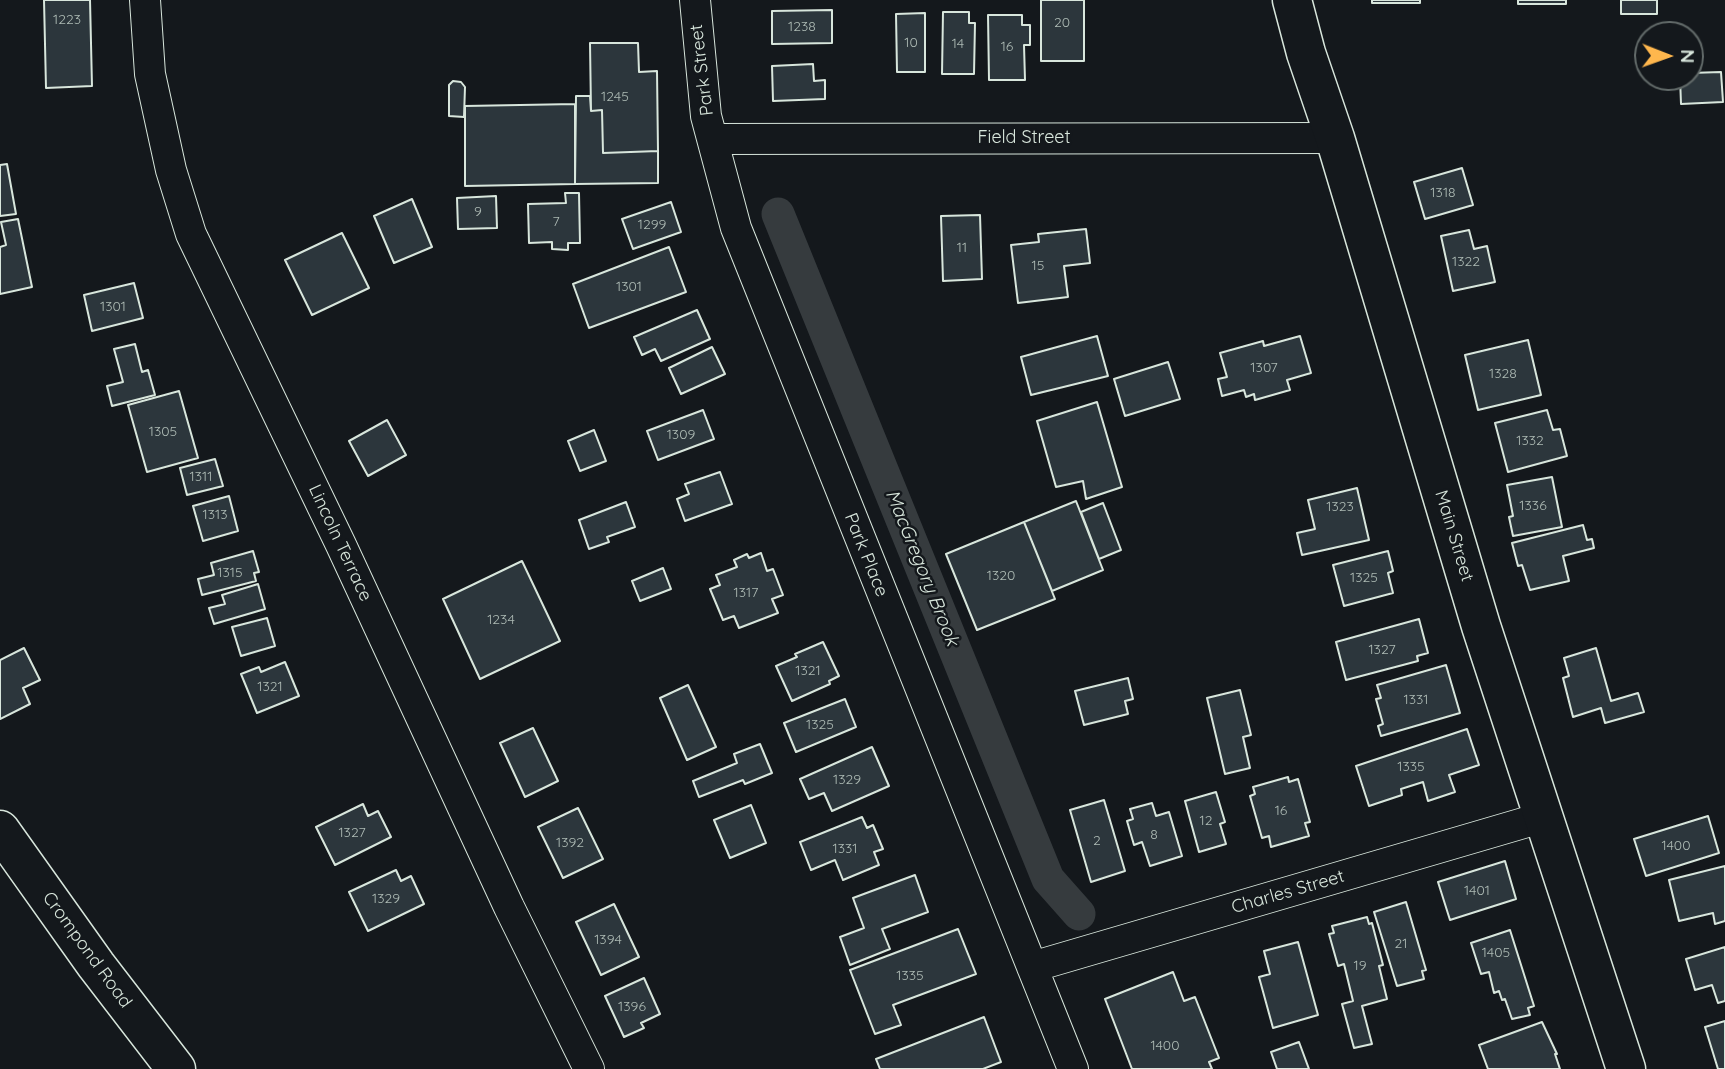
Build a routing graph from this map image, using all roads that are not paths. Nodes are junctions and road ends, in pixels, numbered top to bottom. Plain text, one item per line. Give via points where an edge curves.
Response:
1 (145, 0) edge
2 (695, 0) edge
3 (1292, 0) edge
4 (1335, 138) junction
5 (713, 139) junction
6 (1544, 817) junction
7 (0, 830) edge
8 (1032, 967) junction
9 (176, 1069) edge
10 (589, 1069) edge
11 (1073, 1069) edge
12 (1626, 1069) edge

1 - 10 street, Lincoln Terrace via 150,74 191,234
2 - 5 street, Park Street via 706,116
3 - 4 main road, Main Street
4 - 5 street, Field Street
4 - 6 main road, Main Street via 1481,626
5 - 8 street, Park Place via 736,228
6 - 8 street, Charles Street
6 - 12 main road, Main Street
7 - 9 main road, Crompond Road
8 - 11 street

